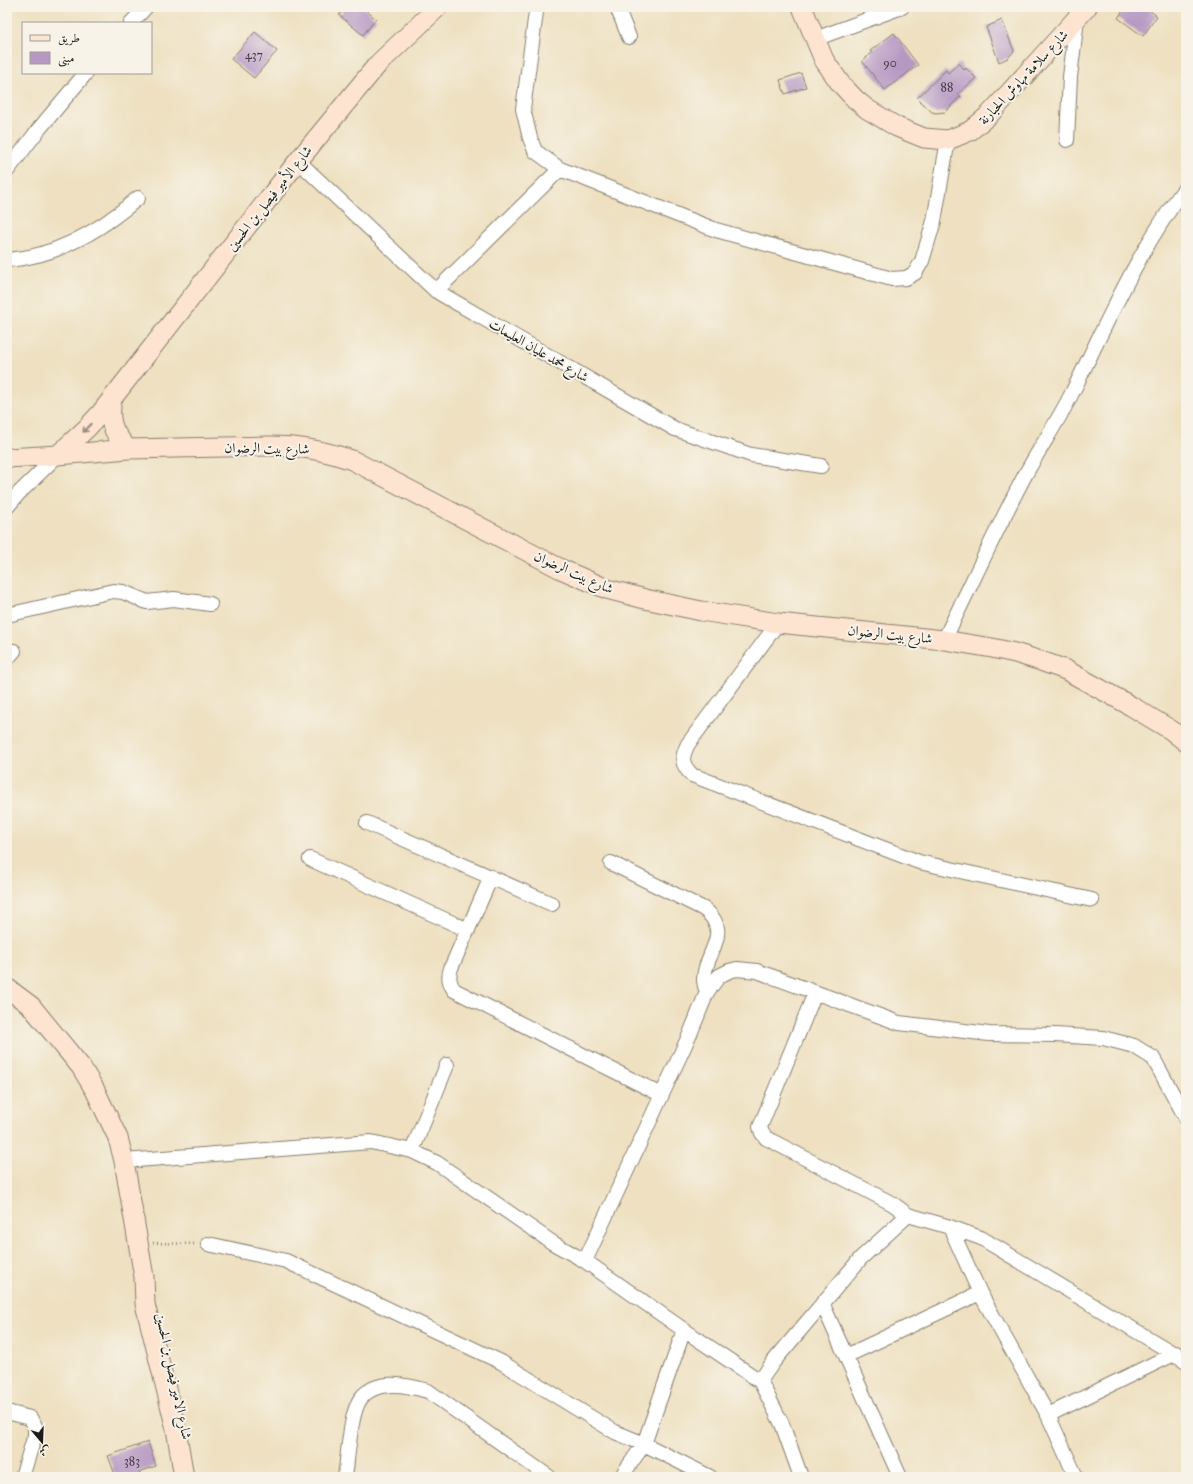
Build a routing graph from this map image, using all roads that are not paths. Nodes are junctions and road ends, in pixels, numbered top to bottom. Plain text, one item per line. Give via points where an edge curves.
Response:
1 (146, 7) edge
2 (438, 7) edge
3 (534, 7) edge
4 (617, 7) edge
5 (802, 7) edge
6 (902, 7) edge
7 (1082, 13) edge
8 (132, 22) edge
9 (629, 37) dead end
10 (815, 39) junction
11 (85, 74) edge
12 (948, 140) junction
13 (1067, 140) dead end
14 (298, 161) junction
15 (560, 169) junction
16 (7, 171) edge
17 (1186, 187) edge
18 (138, 198) dead end
19 (7, 260) edge
20 (436, 291) junction
21 (112, 398) junction
22 (128, 449) junction
23 (58, 455) junction
24 (7, 458) edge
25 (821, 466) dead end
26 (7, 508) edge
27 (210, 604) dead end
28 (7, 615) edge
29 (778, 623) junction
30 (944, 640) junction
31 (1186, 742) edge
32 (367, 823) dead end
33 (310, 859) dead end
34 (611, 863) dead end
35 (491, 878) junction
36 (1092, 900) dead end
37 (552, 904) dead end
38 (468, 930) junction
39 (7, 988) edge
40 (707, 992) junction
41 (815, 993) junction
42 (447, 1065) dead end
43 (662, 1095) junction
44 (1186, 1118) edge
45 (412, 1151) junction
46 (124, 1161) junction
47 (908, 1215) junction
48 (950, 1227) junction
49 (208, 1244) road end
50 (585, 1261) junction
51 (144, 1277) junction
52 (980, 1293) junction
53 (823, 1305) junction
54 (684, 1330) junction
55 (846, 1356) junction
56 (1181, 1357) edge
57 (760, 1381) junction
58 (7, 1412) edge
59 (1048, 1415) junction
60 (644, 1444) junction
61 (22, 1477) edge
62 (184, 1477) edge
63 (196, 1477) edge
64 (346, 1477) edge
65 (549, 1477) edge
66 (622, 1477) edge
67 (710, 1477) edge
68 (802, 1477) edge
69 (900, 1477) edge
70 (1076, 1477) edge

1 - 8 street
2 - 14 street, شارع الأمير فيصل بن الحسين via 378,64
3 - 15 street via 536,12 523,109 535,151
4 - 9 street
5 - 10 street, شارع سلامة مهاوش الحبارنة
6 - 10 street
7 - 12 street, شارع سلامة مهاوش الحبارنة via 989,115 970,131
7 - 13 street via 1070,77
10 - 12 street, شارع سلامة مهاوش الحبارنة via 836,79 867,109 896,127 924,138
11 - 16 street via 39,128
12 - 15 street via 934,222 919,267 915,274 906,278 892,279 716,230
14 - 20 street, شارع محمد عليان العليمات
14 - 21 street, شارع الأمير فيصل بن الحسين
15 - 20 street
17 - 30 street via 1171,207 1134,270 1070,397 1014,496
18 - 19 street via 111,220 76,240 28,257
20 - 25 street, شارع محمد عليان العليمات via 675,429 751,455
21 - 22 street via 112,426 118,439
21 -> 23 street, شارع الأمير فيصل بن الحسين via 87,428
22 - 23 street, شارع بيت الرضوان
22 - 29 street, شارع بيت الرضوان via 290,446 330,452 352,460 561,569 607,589 701,611
23 - 24 street, شارع بيت الرضوان
23 - 26 street
27 - 28 street via 174,599 147,602 123,592 113,591
29 - 30 street, شارع بيت الرضوان
29 - 36 street via 688,744 683,753 686,769 692,774 919,862
30 - 31 street, شارع بيت الرضوان via 1015,653 1066,670 1171,730
32 - 35 street
33 - 38 street
34 - 40 street via 704,909 713,918 718,935 705,973
35 - 37 street
35 - 38 street
38 - 43 street via 449,975 454,990
39 - 46 street, شارع الامير فيصل بن الحسين via 31,1006 81,1067 109,1118
40 - 41 street via 719,976 737,969 757,971
40 - 43 street
41 - 44 street via 898,1023 990,1034 1103,1038 1134,1046 1153,1058
41 - 47 street via 760,1127 762,1133 766,1138 893,1204
42 - 45 street
43 - 50 street
45 - 46 street via 371,1142
45 - 50 street via 437,1163 553,1243
46 - 51 street, شارع الامير فيصل بن الحسين
47 - 48 street
47 - 53 street via 861,1258
48 - 52 street
48 - 56 street via 981,1238
49 - 60 street via 286,1261 501,1362 615,1432
50 - 54 street
51 - 62 street, شارع الامير فيصل بن الحسين via 145,1304 176,1429
51 - 63 street, شارع الامير فيصل بن الحسين via 161,1314
52 - 55 street
52 - 59 street
53 - 55 street
53 - 57 street
54 - 57 street
54 - 60 street
55 - 69 street
56 - 59 street
57 - 68 street via 782,1424
58 - 61 street via 30,1418 35,1426
59 - 70 street
60 - 66 street
60 - 67 street
64 - 65 street via 353,1419 361,1398 381,1385 428,1391

